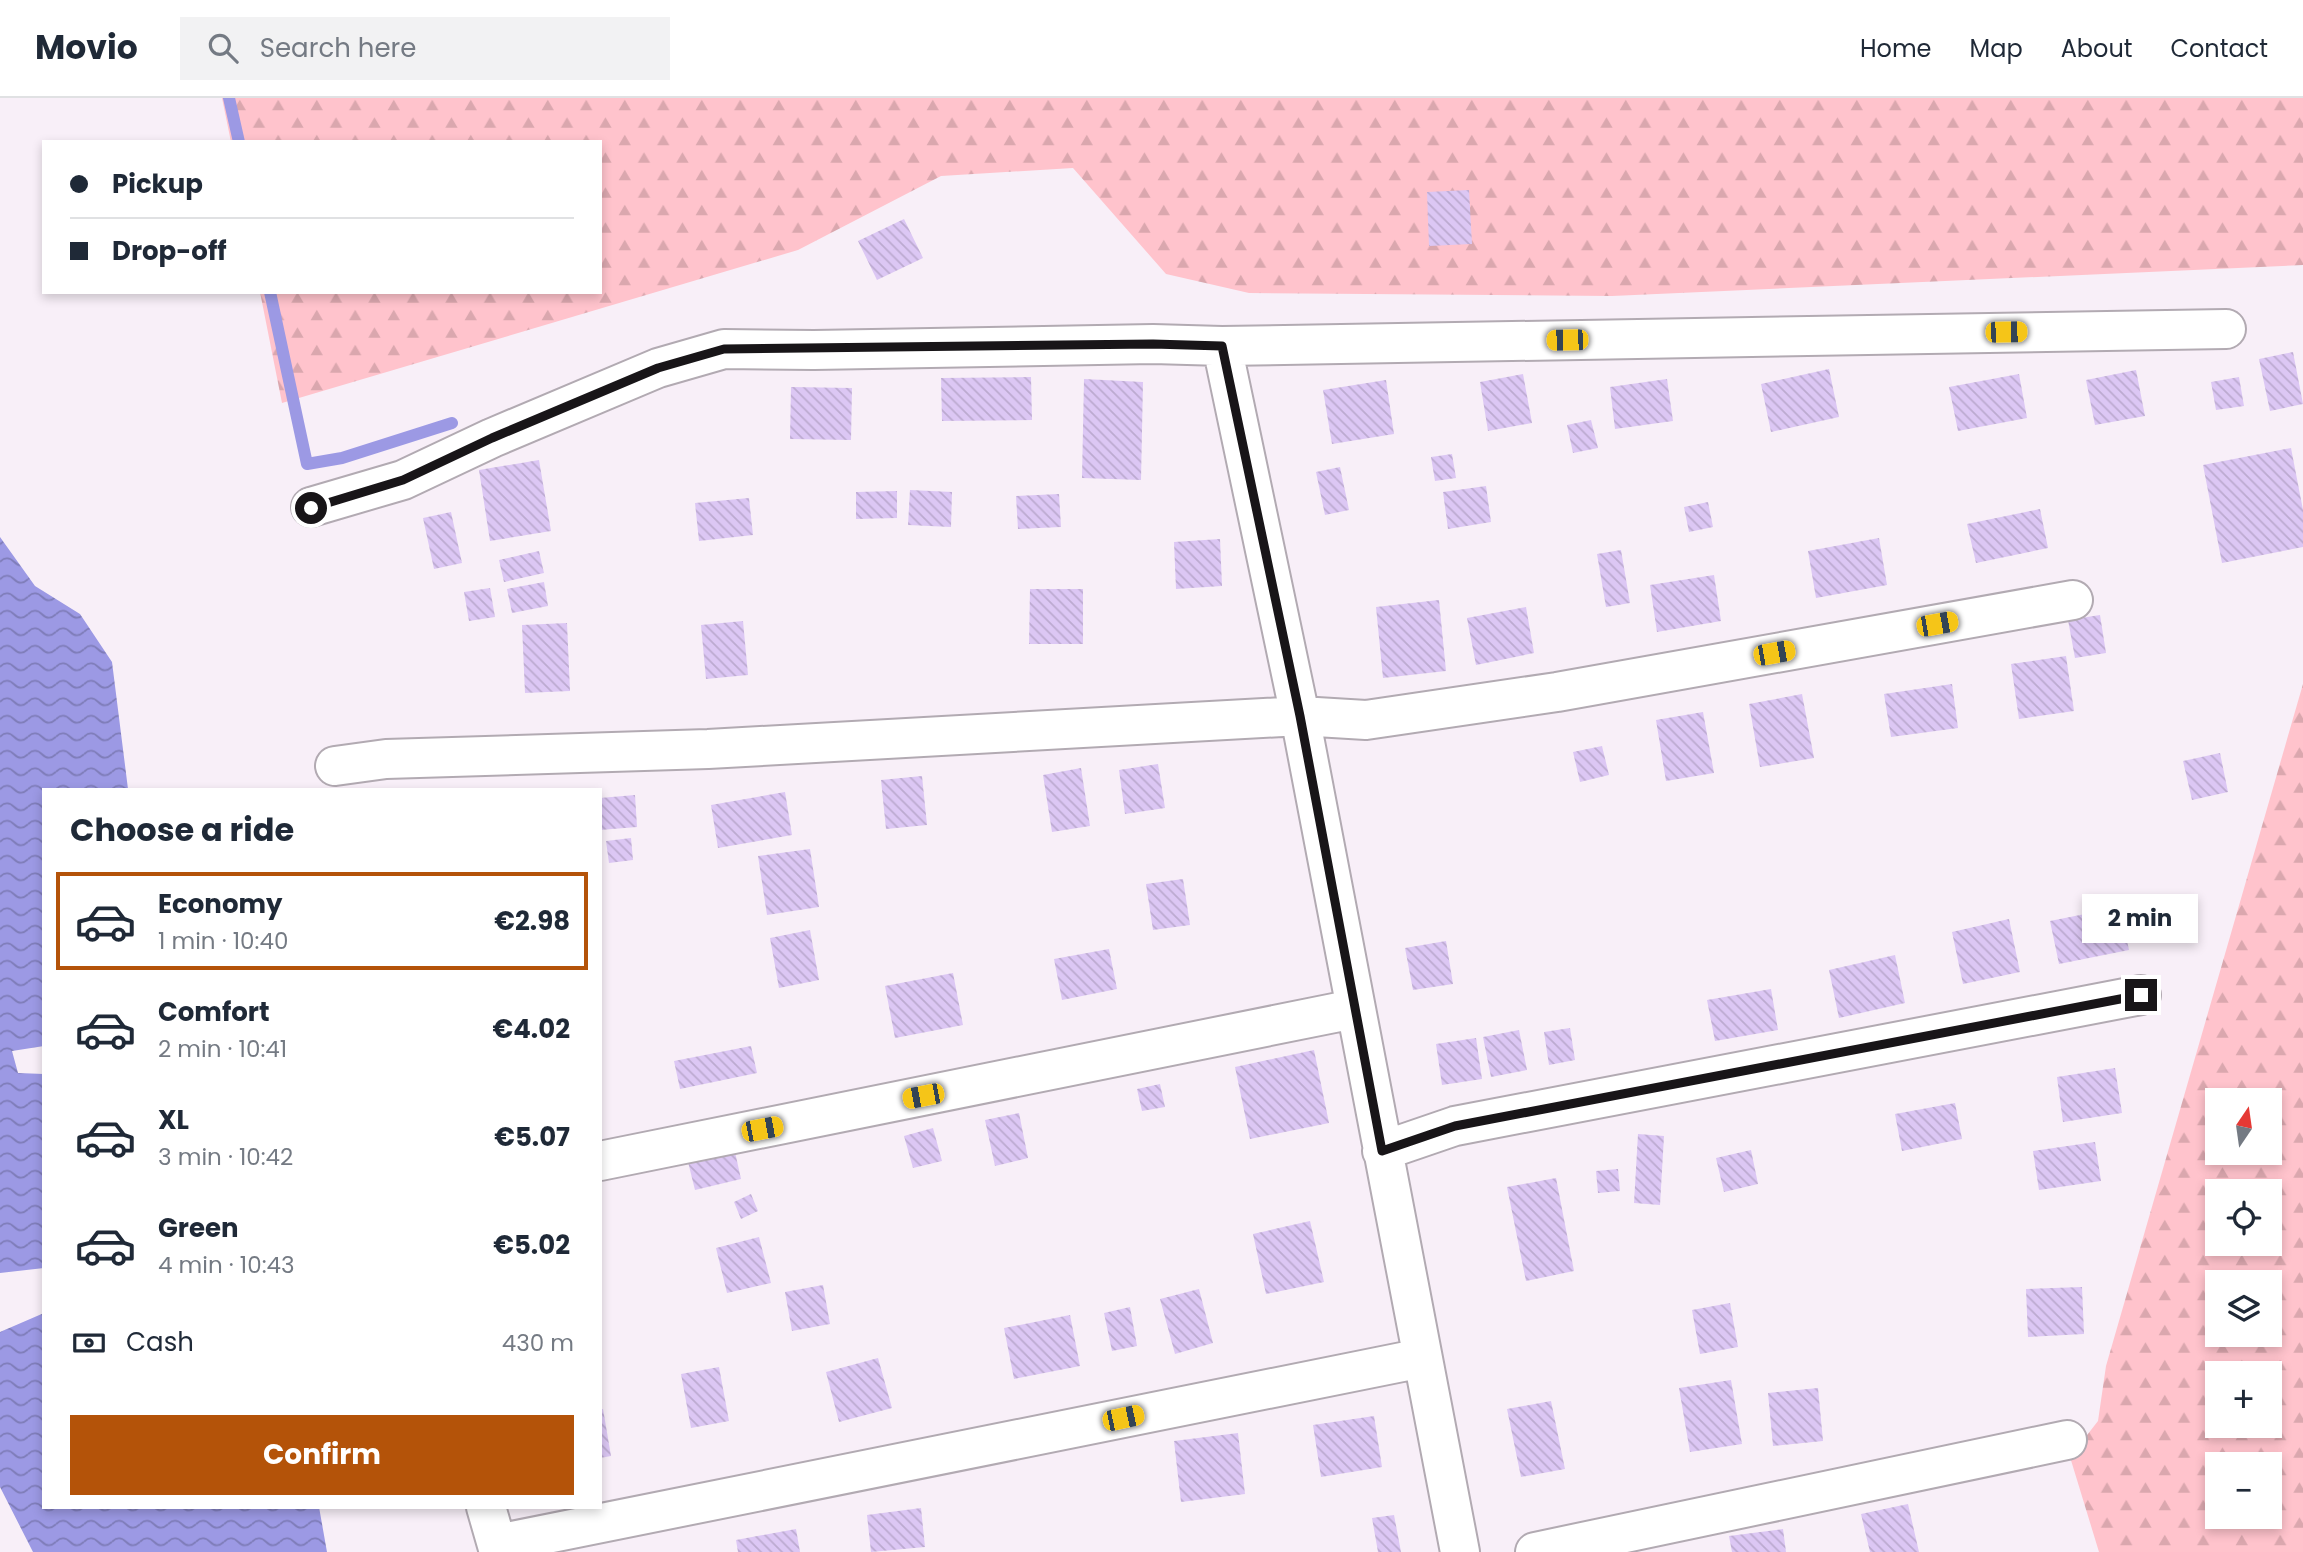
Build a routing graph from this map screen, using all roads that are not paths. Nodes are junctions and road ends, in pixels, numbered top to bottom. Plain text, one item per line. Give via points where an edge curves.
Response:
1 (2226, 329) dead end
2 (1222, 346) junction
3 (311, 508) dead end
4 (2073, 600) dead end
5 (1300, 716) junction
6 (335, 766) dead end
7 (2141, 995) dead end
8 (1354, 1009) junction
9 (1382, 1151) junction
10 (602, 1161) edge
11 (1422, 1358) junction
12 (2067, 1440) dead end
13 (487, 1509) edge
14 (498, 1548) edge
15 (1460, 1552) edge
16 (1535, 1552) edge

1 - 2 street
2 - 3 street via 724,349 658,368 403,480
2 - 5 street
4 - 5 street via 1543,694 1366,720
5 - 6 street via 708,749 386,759
5 - 8 street
7 - 9 street via 1455,1126
8 - 9 street
8 - 10 street
9 - 11 street
11 - 14 street
11 - 15 street
12 - 16 street
13 - 14 street

